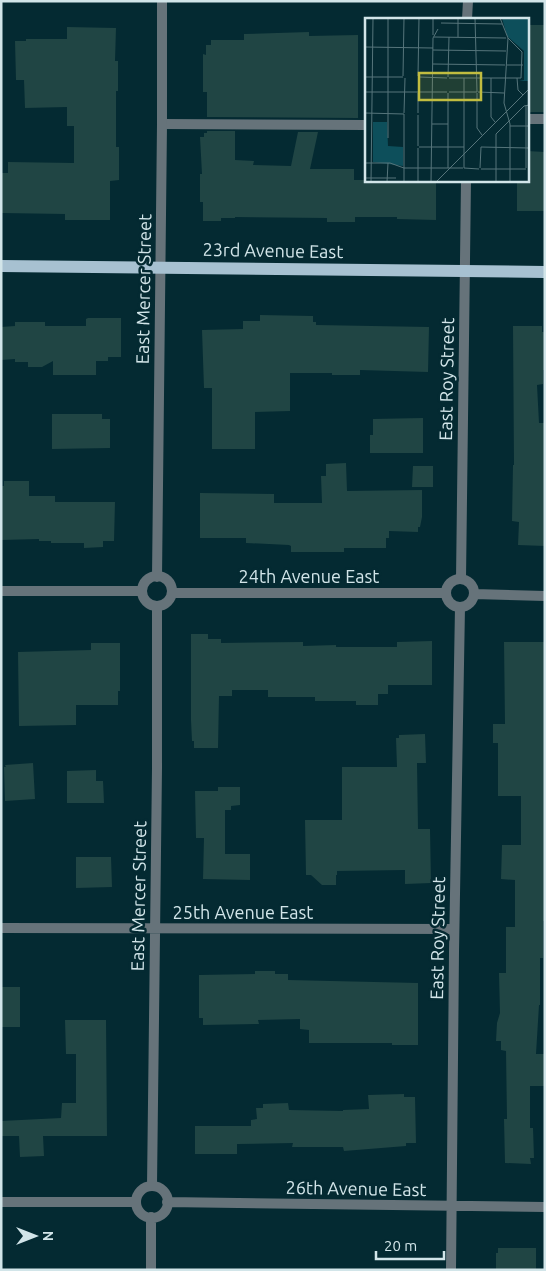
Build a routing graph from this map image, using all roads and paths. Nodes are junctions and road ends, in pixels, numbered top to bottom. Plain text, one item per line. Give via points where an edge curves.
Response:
1 (162, 1) edge
2 (468, 1) edge
3 (467, 18) edge
4 (528, 119) edge
5 (545, 119) edge
6 (162, 124) junction
7 (365, 125) edge
8 (466, 181) edge
9 (1, 266) edge
10 (160, 267) junction
11 (464, 270) junction
12 (545, 272) edge
13 (157, 577) junction
14 (462, 579) junction
15 (1, 591) edge
16 (142, 591) junction
17 (172, 593) junction
18 (446, 593) junction
19 (474, 594) junction
20 (545, 596) edge
21 (157, 606) junction
22 (460, 606) junction
23 (1, 928) edge
24 (154, 929) junction
25 (454, 929) junction
26 (152, 1186) junction
27 (1, 1202) edge
28 (136, 1202) junction
29 (167, 1202) junction
30 (452, 1206) junction
31 (545, 1207) edge
32 (152, 1217) junction
33 (151, 1270) edge
34 (451, 1270) edge

1 - 6 street, East Mercer Street
2 - 3 street
4 - 5 street
6 - 7 street
6 - 10 street, East Mercer Street
8 - 11 street, East Roy Street
9 - 10 main road, 23rd Avenue East
10 - 11 main road, 23rd Avenue East
10 - 13 street, East Mercer Street
11 - 12 main road, 23rd Avenue East
11 - 14 street, East Roy Street
13 - 16 street via 147,580
13 - 17 street via 168,582
14 - 18 street via 450,582
14 - 19 street via 470,584
15 - 16 street
16 - 21 street via 146,601
17 - 18 street, 24th Avenue East
17 - 21 street via 165,604
18 - 22 street via 449,602
19 - 20 street
19 - 22 street via 467,605
21 - 24 street, East Mercer Street
22 - 25 street, East Roy Street
23 - 24 street, 25th Avenue East
24 - 25 street, 25th Avenue East
24 - 26 street, East Mercer Street
25 - 30 street, East Roy Street
26 - 28 street via 143,1188
26 - 29 street via 163,1191
27 - 28 street
28 - 32 street via 140,1212
29 - 30 street, 26th Avenue East
29 - 32 street via 162,1214
30 - 31 street, 26th Avenue East
30 - 34 street, East Roy Street
32 - 33 street

